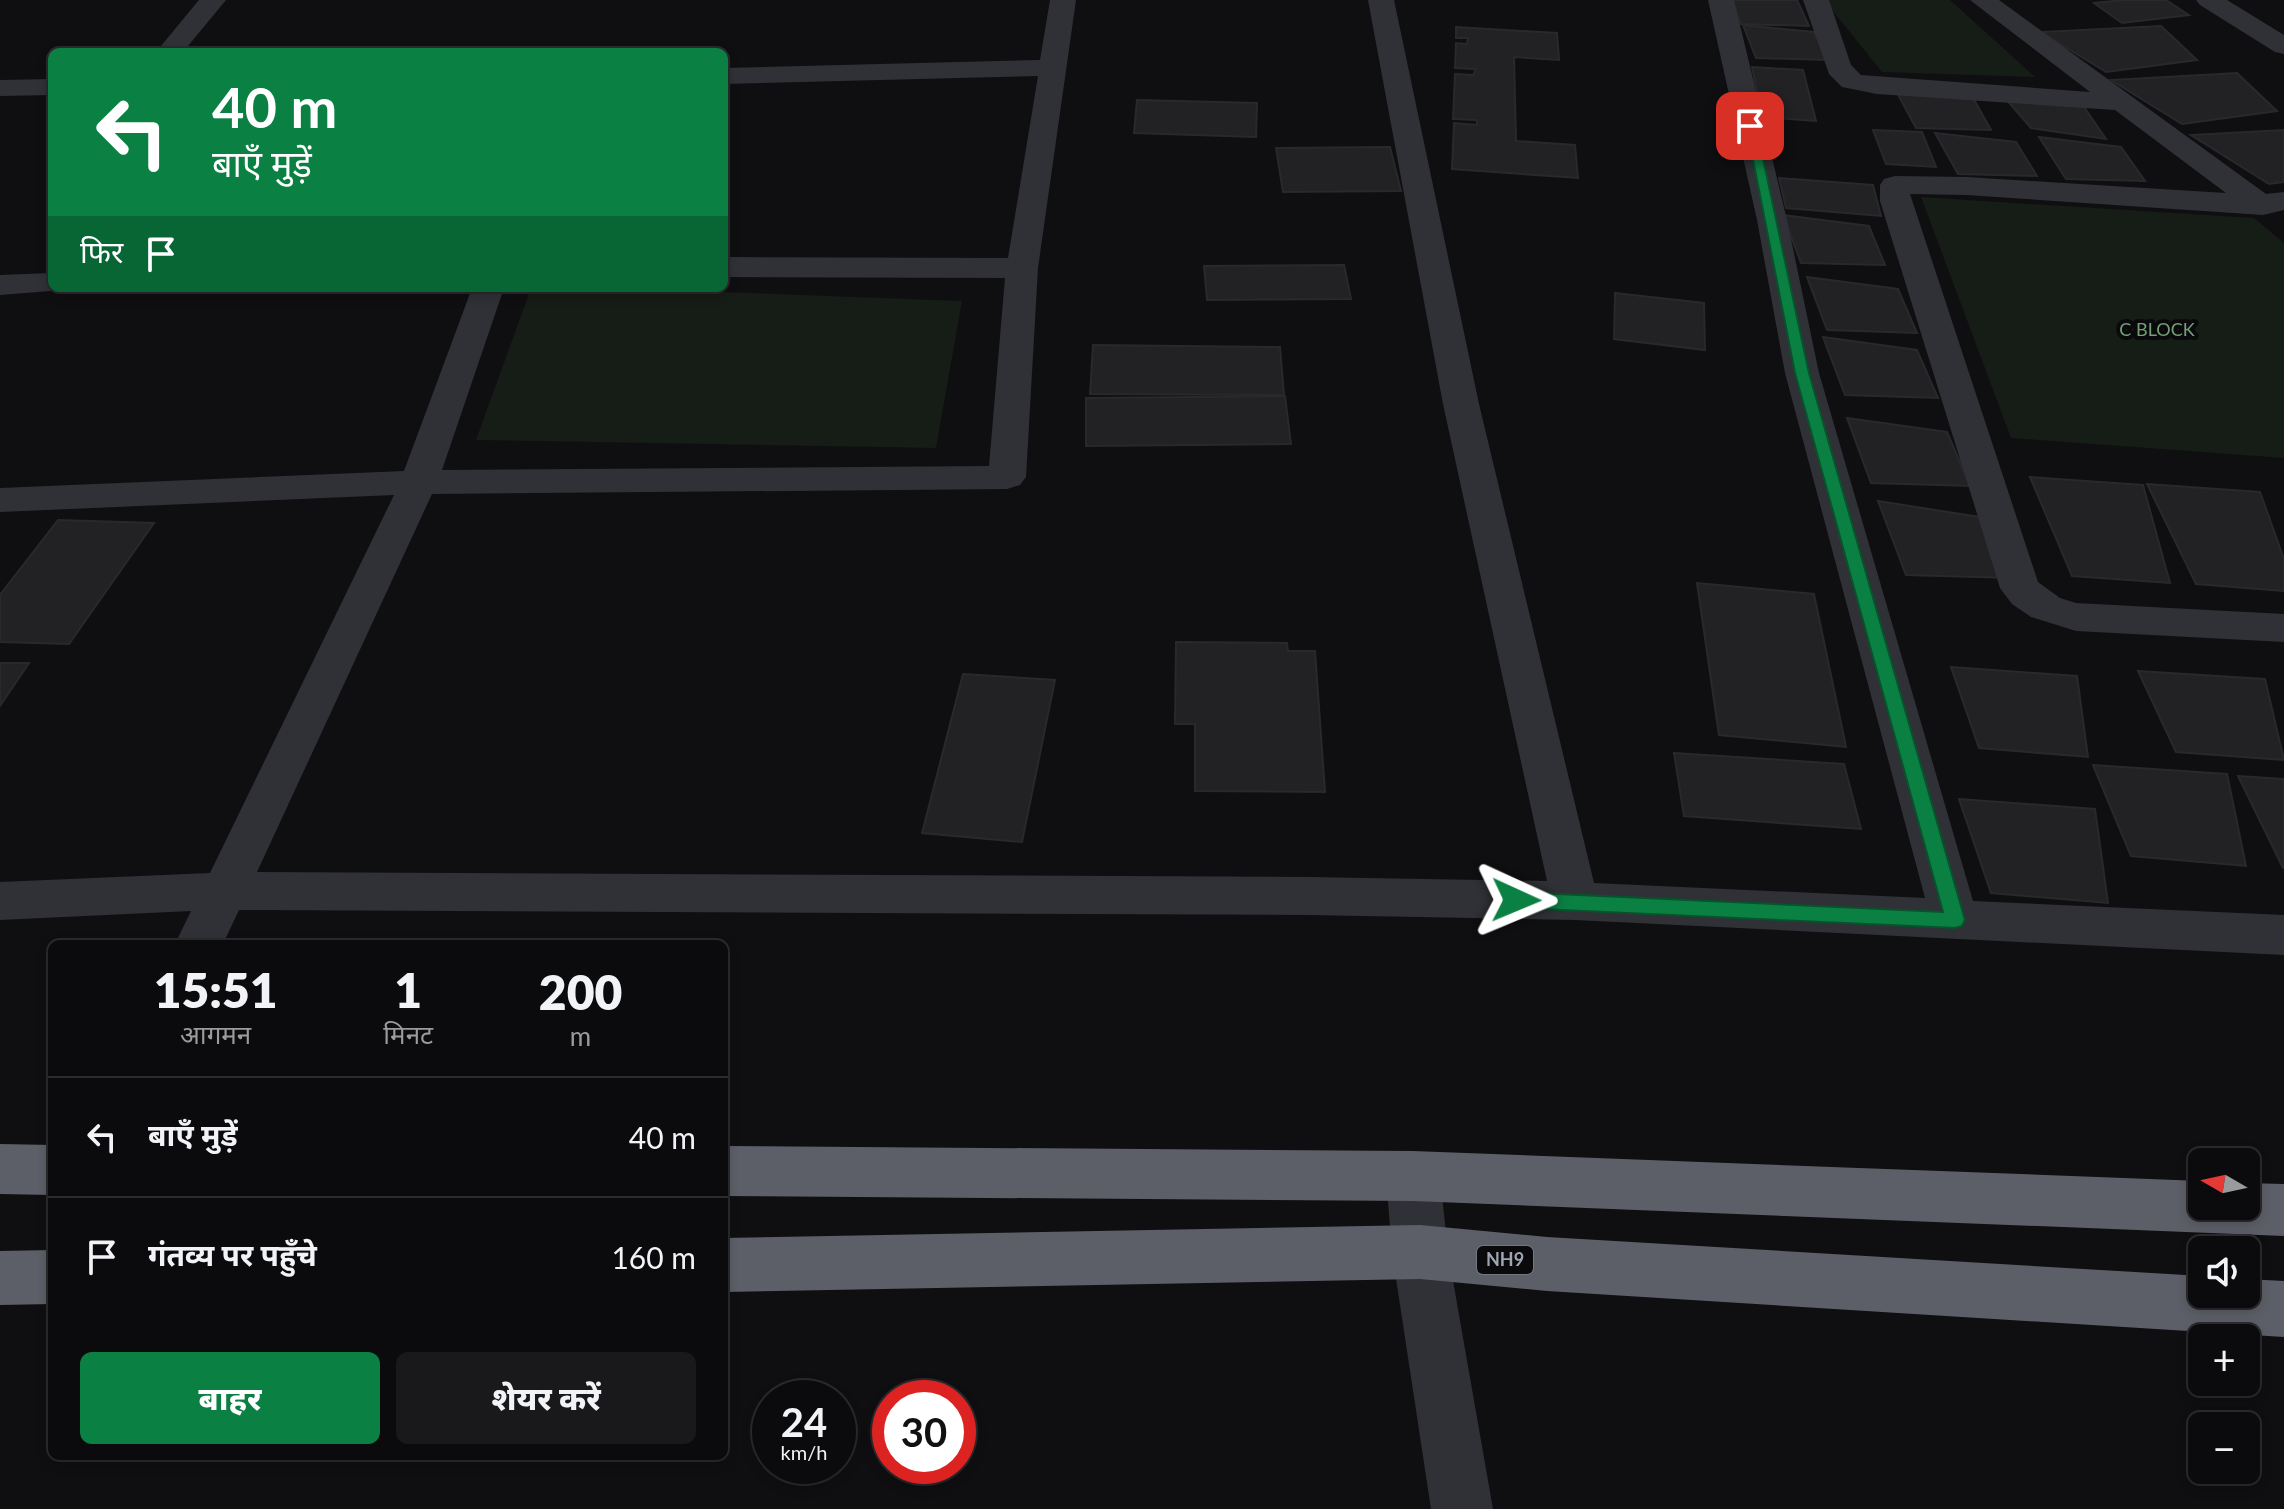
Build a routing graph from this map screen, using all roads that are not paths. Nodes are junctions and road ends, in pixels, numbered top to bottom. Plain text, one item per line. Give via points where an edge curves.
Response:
1 (213, 0) edge
2 (1063, 0) edge
3 (1381, 0) edge
4 (1721, 0) edge
5 (1816, 0) edge
6 (1983, 0) edge
7 (2252, 2) dead end
8 (2215, 3) edge
9 (2284, 46) edge
10 (172, 48) edge
11 (1053, 68) junction
12 (728, 76) edge
13 (48, 87) edge
14 (0, 88) edge
15 (2121, 102) junction
16 (2276, 209) edge
17 (728, 267) edge
18 (1022, 268) junction
19 (48, 283) edge
20 (0, 285) edge
21 (487, 292) edge
22 (419, 482) junction
23 (0, 500) edge
24 (2284, 628) edge
25 (222, 891) junction
26 (0, 901) edge
27 (1575, 901) junction
28 (1955, 920) junction
29 (2284, 935) edge
30 (201, 940) edge
31 (0, 1169) edge
32 (48, 1170) edge
33 (728, 1171) edge
34 (1413, 1176) junction
35 (2284, 1210) edge
36 (1420, 1252) junction
37 (728, 1265) edge
38 (48, 1277) edge
39 (0, 1278) edge
40 (2284, 1309) edge
41 (1462, 1509) edge

1 - 10 street
2 - 11 street
3 - 27 street via 1461,404
4 - 28 street via 1802,373
5 - 15 street via 1839,68 1852,81
6 - 15 street
7 - 8 street
8 - 9 street
11 - 12 street
11 - 18 street
13 - 14 street
15 - 16 street
16 - 24 street via 1895,185 1895,201 2020,588 2051,613 2076,617
17 - 18 street
18 - 22 street via 1007,477
19 - 20 street
21 - 22 street
22 - 23 street
22 - 25 street
25 - 26 street
25 - 27 street
25 - 30 street
27 - 28 street
28 - 29 street
31 - 32 highway
33 - 34 highway
34 - 35 highway
34 - 36 street
36 - 37 highway, NH9
36 - 40 highway, NH9
36 - 41 street
38 - 39 highway

